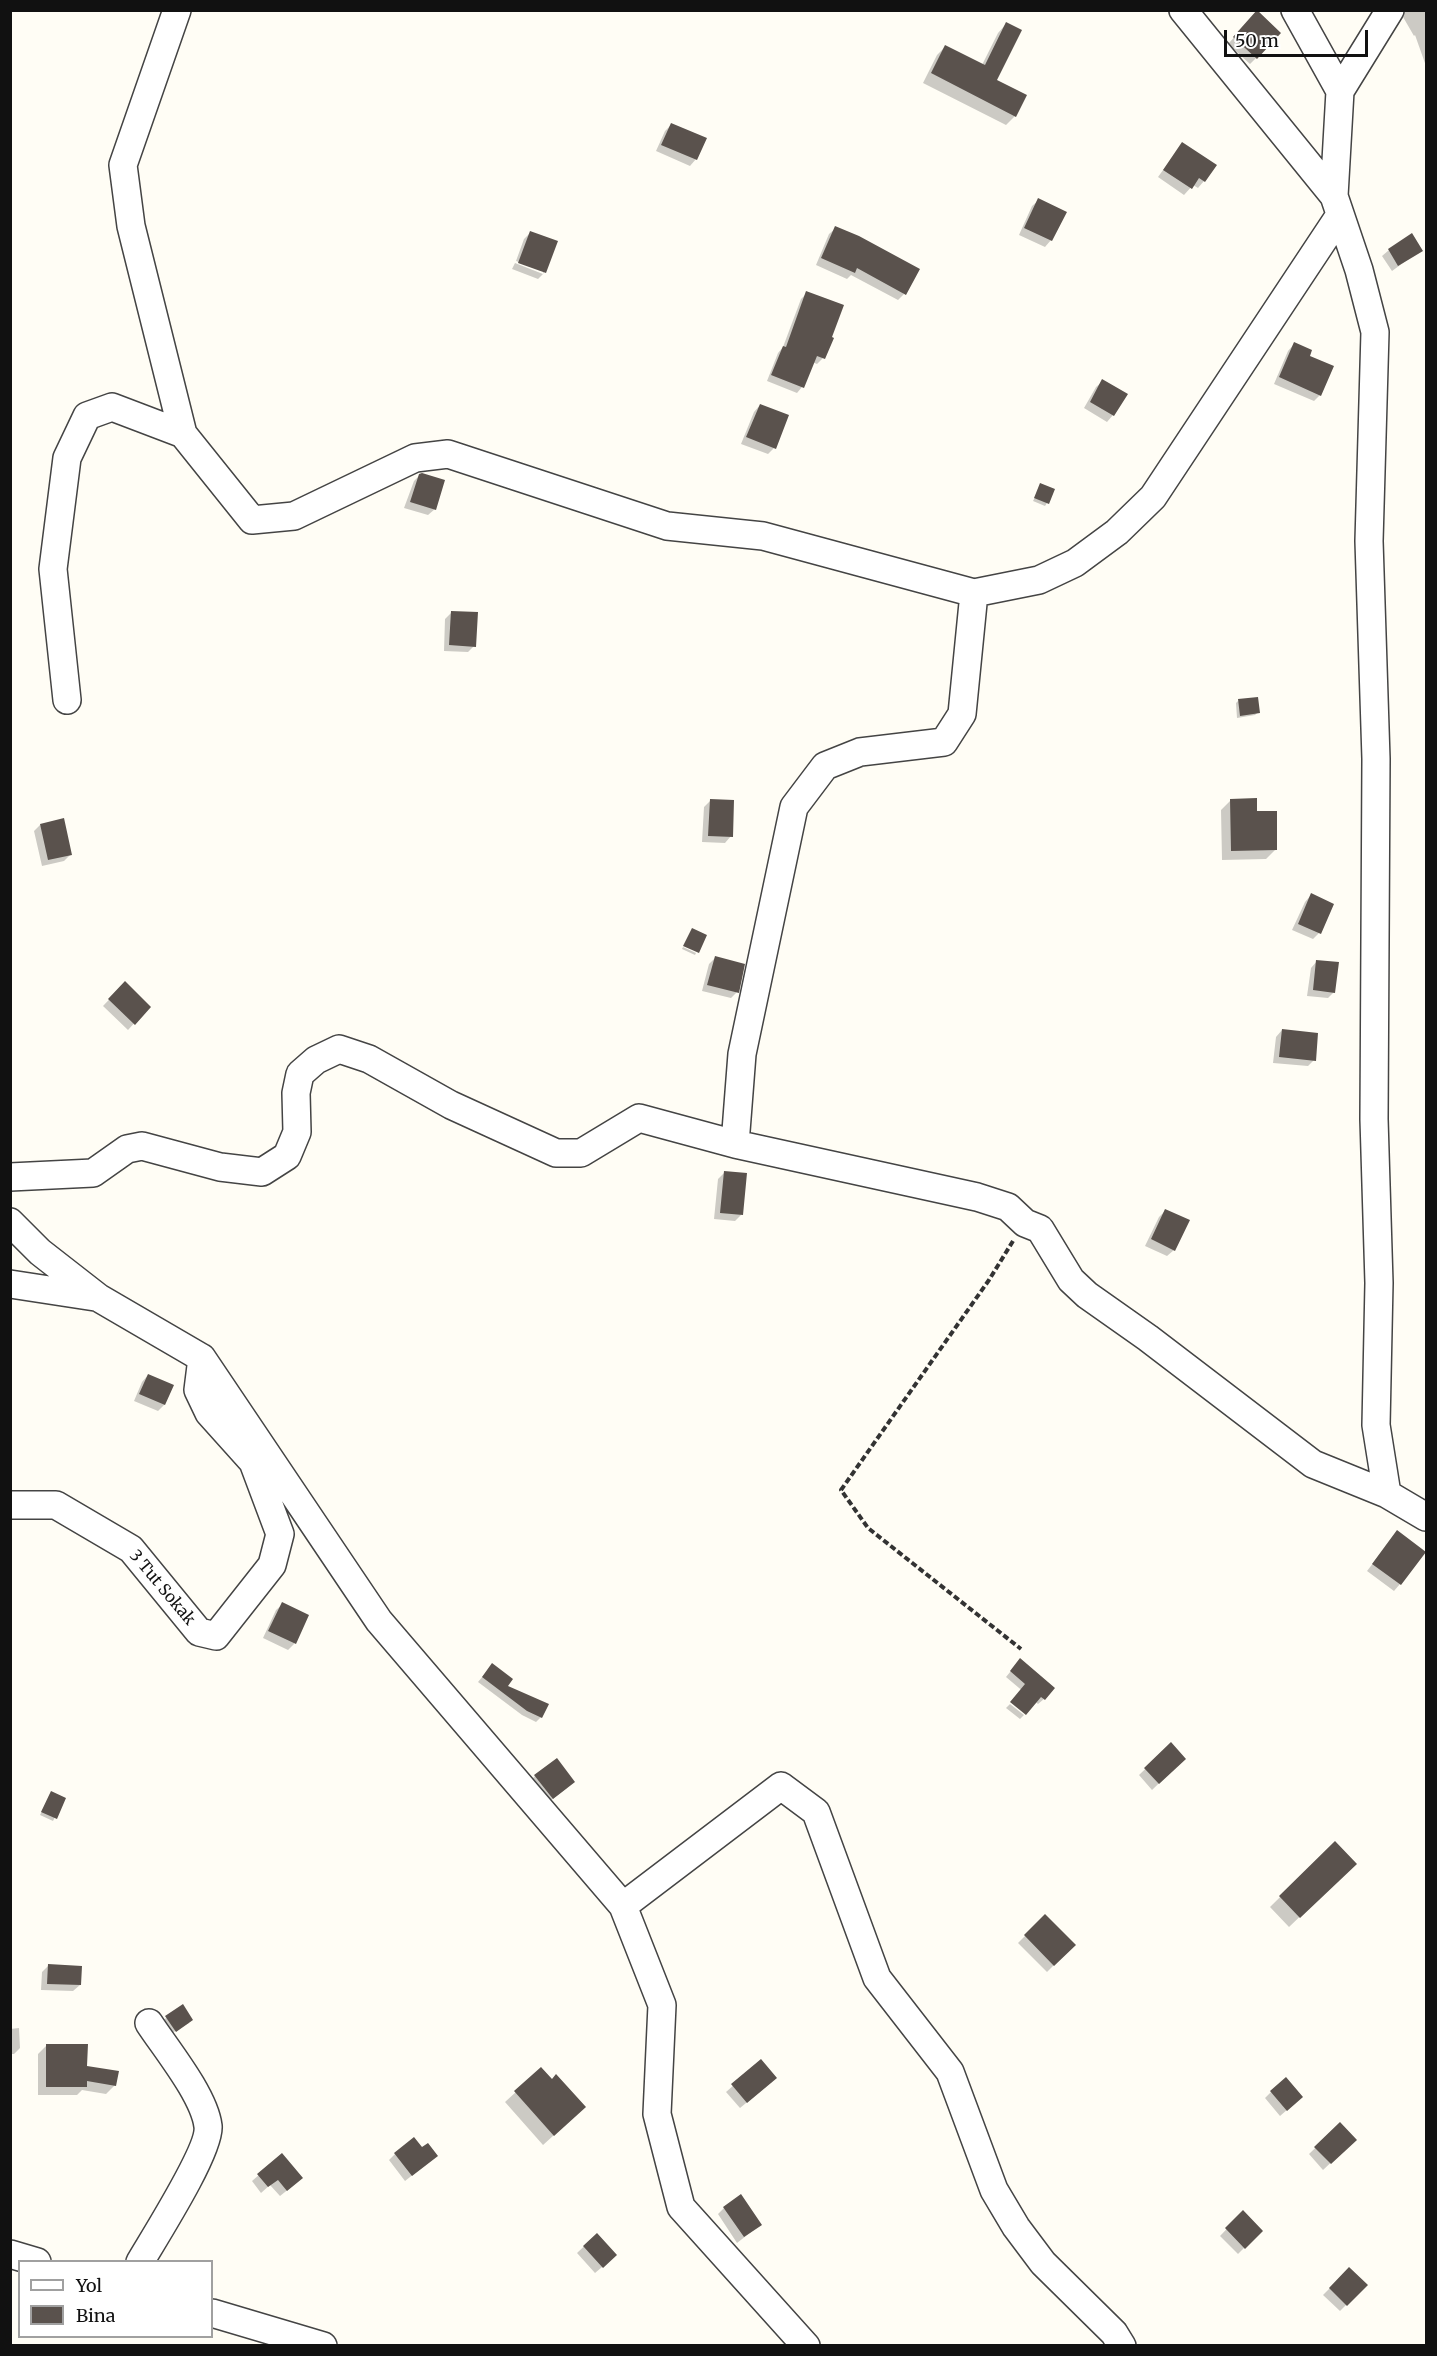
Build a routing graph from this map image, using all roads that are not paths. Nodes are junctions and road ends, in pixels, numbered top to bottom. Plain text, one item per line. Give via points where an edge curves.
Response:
1 (177, 10) edge
2 (1183, 10) edge
3 (1295, 10) edge
4 (1390, 10) edge
5 (1340, 90) junction
6 (1337, 206) junction
7 (183, 434) junction
8 (974, 593) junction
9 (67, 700) dead end
10 (735, 1144) junction
11 (10, 1176) edge
12 (10, 1222) edge
13 (10, 1284) edge
14 (99, 1298) junction
15 (202, 1358) junction
16 (1387, 1494) junction
17 (10, 1505) edge
18 (1426, 1516) edge
19 (623, 1906) junction
20 (149, 2023) dead end
21 (10, 2254) edge
22 (30, 2260) edge
23 (141, 2260) edge
24 (213, 2313) edge
25 (324, 2346) edge
26 (807, 2346) edge
27 (1122, 2346) edge

1 - 7 street via 123,165 131,226
2 - 6 street
3 - 5 street
4 - 5 street
5 - 6 street
6 - 8 street via 1153,497 1117,532 1074,563 1039,580
6 - 16 street via 1375,332 1370,541 1376,759 1376,1425
7 - 8 street via 252,520 294,516 415,458 448,454 667,526 763,536
7 - 9 street via 112,407 87,416 67,458 53,569
8 - 10 street via 962,714 944,742 860,752 825,766 794,807 742,1054
10 - 11 street via 639,1118 581,1153 556,1153 451,1105 369,1059 339,1049 316,1060 300,1074 296,1093 297,1132 287,1155 262,1172 220,1167 142,1146 127,1149 93,1173
10 - 16 street via 1008,1207 1025,1223 1040,1229 1071,1280 1087,1295 1313,1464
12 - 14 street via 40,1252
13 - 14 street
14 - 15 street
15 - 17 street, 3 Tut Sokak via 198,1390 209,1413 253,1462 280,1533 272,1565 216,1636 199,1632 131,1550 56,1505
15 - 19 street via 379,1621
16 - 18 street
19 - 26 street via 662,2005 657,2114 681,2207
19 - 27 street via 781,1786 816,1812 877,1978 950,2072 994,2190 1043,2263 1114,2333
20 - 23 street via 198,2097 209,2128 194,2169
21 - 22 street
24 - 25 street

